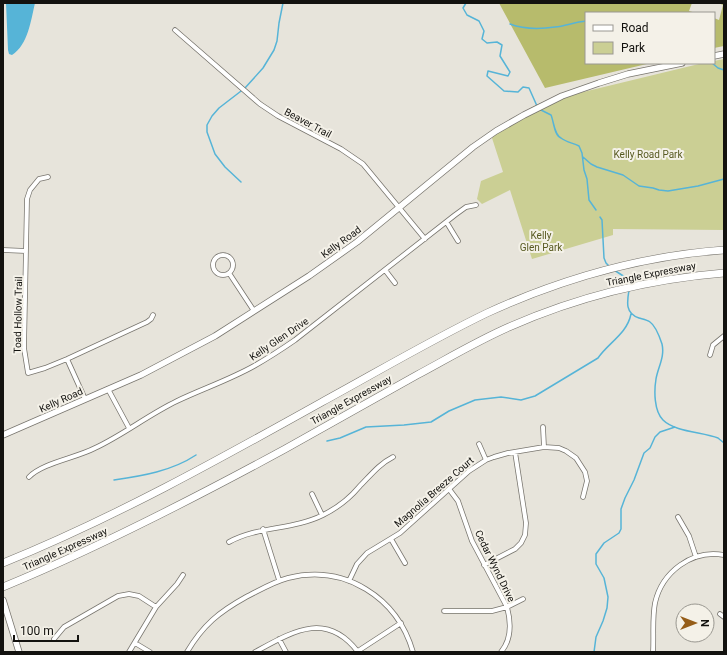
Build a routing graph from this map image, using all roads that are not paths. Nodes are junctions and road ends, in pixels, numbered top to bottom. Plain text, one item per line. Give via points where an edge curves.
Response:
1 (174, 30) dead end
2 (677, 64) edge
3 (48, 177) dead end
4 (476, 205) dead end
5 (399, 208) junction
6 (446, 222) junction
7 (425, 239) junction
8 (458, 241) dead end
9 (3, 250) edge
10 (724, 250) edge
11 (26, 251) junction
12 (385, 270) junction
13 (724, 272) edge
14 (229, 273) junction
15 (395, 282) dead end
16 (254, 312) junction
17 (153, 315) dead end
18 (724, 336) edge
19 (710, 355) dead end
20 (67, 359) junction
21 (108, 389) junction
22 (85, 399) junction
23 (543, 427) dead end
24 (129, 428) junction
25 (3, 435) edge
26 (480, 444) dead end
27 (544, 447) junction
28 (515, 452) junction
29 (393, 457) dead end
30 (486, 460) junction
31 (29, 477) dead end
32 (449, 489) junction
33 (312, 494) dead end
34 (583, 496) dead end
35 (322, 515) junction
36 (678, 517) dead end
37 (263, 530) junction
38 (391, 539) junction
39 (229, 542) dead end
40 (724, 554) edge
41 (696, 556) junction
42 (405, 563) dead end
43 (3, 564) edge
44 (484, 565) junction
45 (183, 575) dead end
46 (278, 580) junction
47 (349, 581) junction
48 (3, 588) edge
49 (523, 599) dead end
50 (3, 601) edge
51 (156, 607) junction
52 (507, 607) junction
53 (444, 611) dead end
54 (720, 614) dead end
55 (724, 617) edge
56 (401, 623) junction
57 (54, 639) dead end
58 (279, 639) junction
59 (135, 643) junction
60 (502, 650) edge
61 (19, 652) edge
62 (129, 652) edge
63 (150, 652) edge
64 (187, 652) edge
65 (255, 652) edge
66 (286, 652) edge
67 (358, 652) edge
68 (413, 652) edge
69 (508, 652) edge
70 (653, 652) edge

1 - 5 street, Beaver Trail via 257,102 363,164
2 - 5 street, Kelly Road via 628,74 584,87 537,108 473,147
3 - 11 street, Toad Hollow Trail via 39,179 30,190 27,199
4 - 6 street, Kelly Glen Drive via 466,207
5 - 7 street, Beaver Trail
5 - 16 street, Kelly Road via 351,246
6 - 7 street, Kelly Glen Drive
6 - 8 street
7 - 12 street, Kelly Glen Drive
9 - 11 street
10 - 43 highway, Triangle Expressway via 640,262 597,272 487,313 171,485 112,515
11 - 20 street, Toad Hollow Trail via 24,348 28,373
12 - 15 street
12 - 24 street, Kelly Glen Drive via 277,353 176,401
13 - 48 highway, Triangle Expressway via 689,276 609,292 526,320 452,356 188,501 96,547
14 - 14 street via 233,265 231,259 223,255 217,258 215,270 220,274
14 - 16 street
16 - 21 street, Kelly Road via 186,353 141,376
17 - 20 street, Toad Hollow Trail via 147,322
18 - 19 street via 713,345
20 - 22 street
21 - 22 street, Kelly Road
21 - 24 street
22 - 25 street, Kelly Road
23 - 27 street
24 - 31 street, Kelly Glen Drive via 76,457 34,471
26 - 30 street
27 - 28 street, Magnolia Breeze Court
27 - 34 street, Magnolia Breeze Court via 559,448 579,462 587,481
28 - 30 street, Magnolia Breeze Court via 500,454
28 - 44 street via 526,523 525,536 515,549
29 - 35 street via 382,463 346,500
30 - 32 street, Magnolia Breeze Court
32 - 38 street, Magnolia Breeze Court
32 - 44 street, Cedar Wynd Drive via 458,501 472,541
33 - 35 street
35 - 37 street via 300,524
36 - 41 street via 689,536
37 - 39 street via 239,536
37 - 46 street
38 - 42 street
38 - 47 street, Magnolia Breeze Court via 362,556
40 - 41 street
41 - 70 street via 678,566 660,589 655,605
44 - 52 street, Cedar Wynd Drive
45 - 51 street
46 - 47 street via 312,575
46 - 64 street via 226,608 197,636
47 - 56 street via 369,591 384,603
49 - 52 street
50 - 61 street
51 - 57 street via 139,596 118,596 64,627
51 - 59 street
52 - 53 street via 488,612
52 - 60 street, Cedar Wynd Drive via 510,631
54 - 55 street
56 - 67 street
56 - 68 street
58 - 65 street
58 - 66 street
58 - 67 street via 302,629 320,628 341,635
59 - 62 street
59 - 63 street
60 - 69 street

